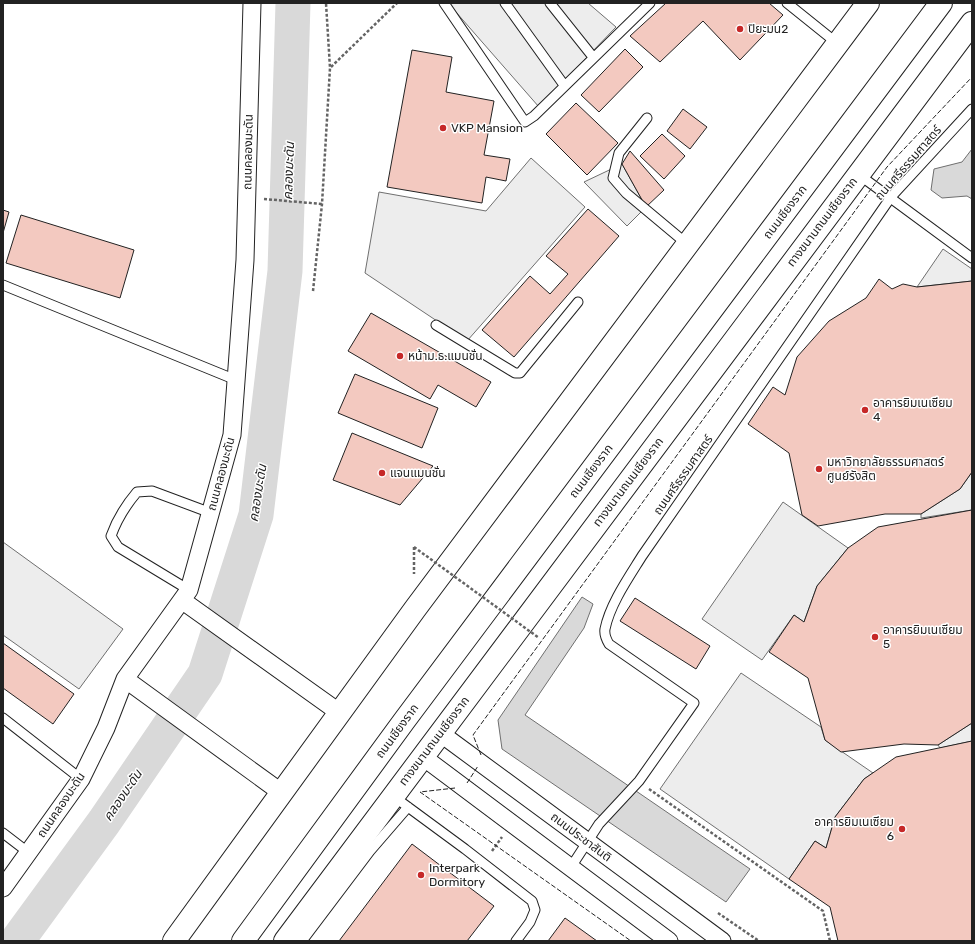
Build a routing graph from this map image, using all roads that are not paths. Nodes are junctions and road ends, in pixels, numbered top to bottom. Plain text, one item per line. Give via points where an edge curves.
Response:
1 (252, 3) edge
2 (444, 3) edge
3 (505, 3) edge
4 (550, 3) edge
5 (650, 3) edge
6 (787, 3) edge
7 (868, 3) edge
8 (941, 3) edge
9 (972, 23) edge
10 (838, 44) junction
11 (593, 57) junction
12 (564, 85) junction
13 (972, 110) edge
14 (647, 118) dead end
15 (858, 174) junction
16 (891, 197) junction
17 (688, 245) junction
18 (972, 258) edge
19 (3, 285) edge
20 (578, 302) dead end
21 (436, 325) dead end
22 (236, 380) junction
23 (211, 513) junction
24 (186, 596) junction
25 (130, 683) junction
26 (340, 713) junction
27 (3, 718) edge
28 (440, 733) junction
29 (423, 757) junction
30 (81, 779) junction
31 (282, 793) junction
32 (400, 802) junction
33 (3, 833) edge
34 (589, 842) junction
35 (28, 853) junction
36 (571, 867) junction
37 (3, 888) edge
38 (174, 941) edge
39 (243, 941) edge
40 (285, 941) edge
41 (302, 941) edge
42 (516, 941) edge
43 (669, 941) edge
44 (722, 941) edge

1 - 22 street, ถนนคลองมะดัน via 245,260
2 - 12 lane via 525,122
3 - 12 lane
4 - 11 lane
5 - 11 lane
6 - 10 lane
7 - 10 main road
8 - 39 main road, ถนนเชียงราก
9 - 15 main road, ทางขนานถนนเชียงราก
10 - 17 main road
11 - 12 lane
13 - 16 lane, ถนนศรีธรรมศาสตร์
14 - 17 lane via 619,153 613,178 626,193
15 - 16 lane
15 - 28 main road, ทางขนานถนนเชียงราก
16 - 18 lane
16 - 34 lane, ถนนศรีธรรมศาสตร์ via 642,556 617,599 605,629 605,638 609,644 694,703 639,781 599,824
17 - 26 main road
19 - 22 lane
20 - 21 lane via 520,374
22 - 23 street, ถนนคลองมะดัน via 232,435
23 - 24 street, ถนนคลองมะดัน
23 - 24 lane via 152,491 137,492 115,524 111,536 118,547
24 - 25 street, ถนนคลองมะดัน
24 - 26 street via 198,612
25 - 30 street, ถนนคลองมะดัน
25 - 31 street
26 - 31 main road
27 - 30 lane
28 - 29 main road, ทางขนานถนนเชียงราก
28 - 34 street, ถนนประชาสันติ
29 - 32 main road, ทางขนานถนนเชียงราก
29 - 36 street
30 - 35 street, ถนนคลองมะดัน
31 - 38 main road
32 - 40 main road, ทางขนานถนนเชียงราก
32 - 41 lane via 370,851
32 - 42 lane via 532,901 535,910 530,922
33 - 35 lane
34 - 36 lane, ถนนศรีธรรมศาสตร์
34 - 44 street, ถนนประชาสันติ
35 - 37 street, ถนนคลองมะดัน
36 - 43 street

